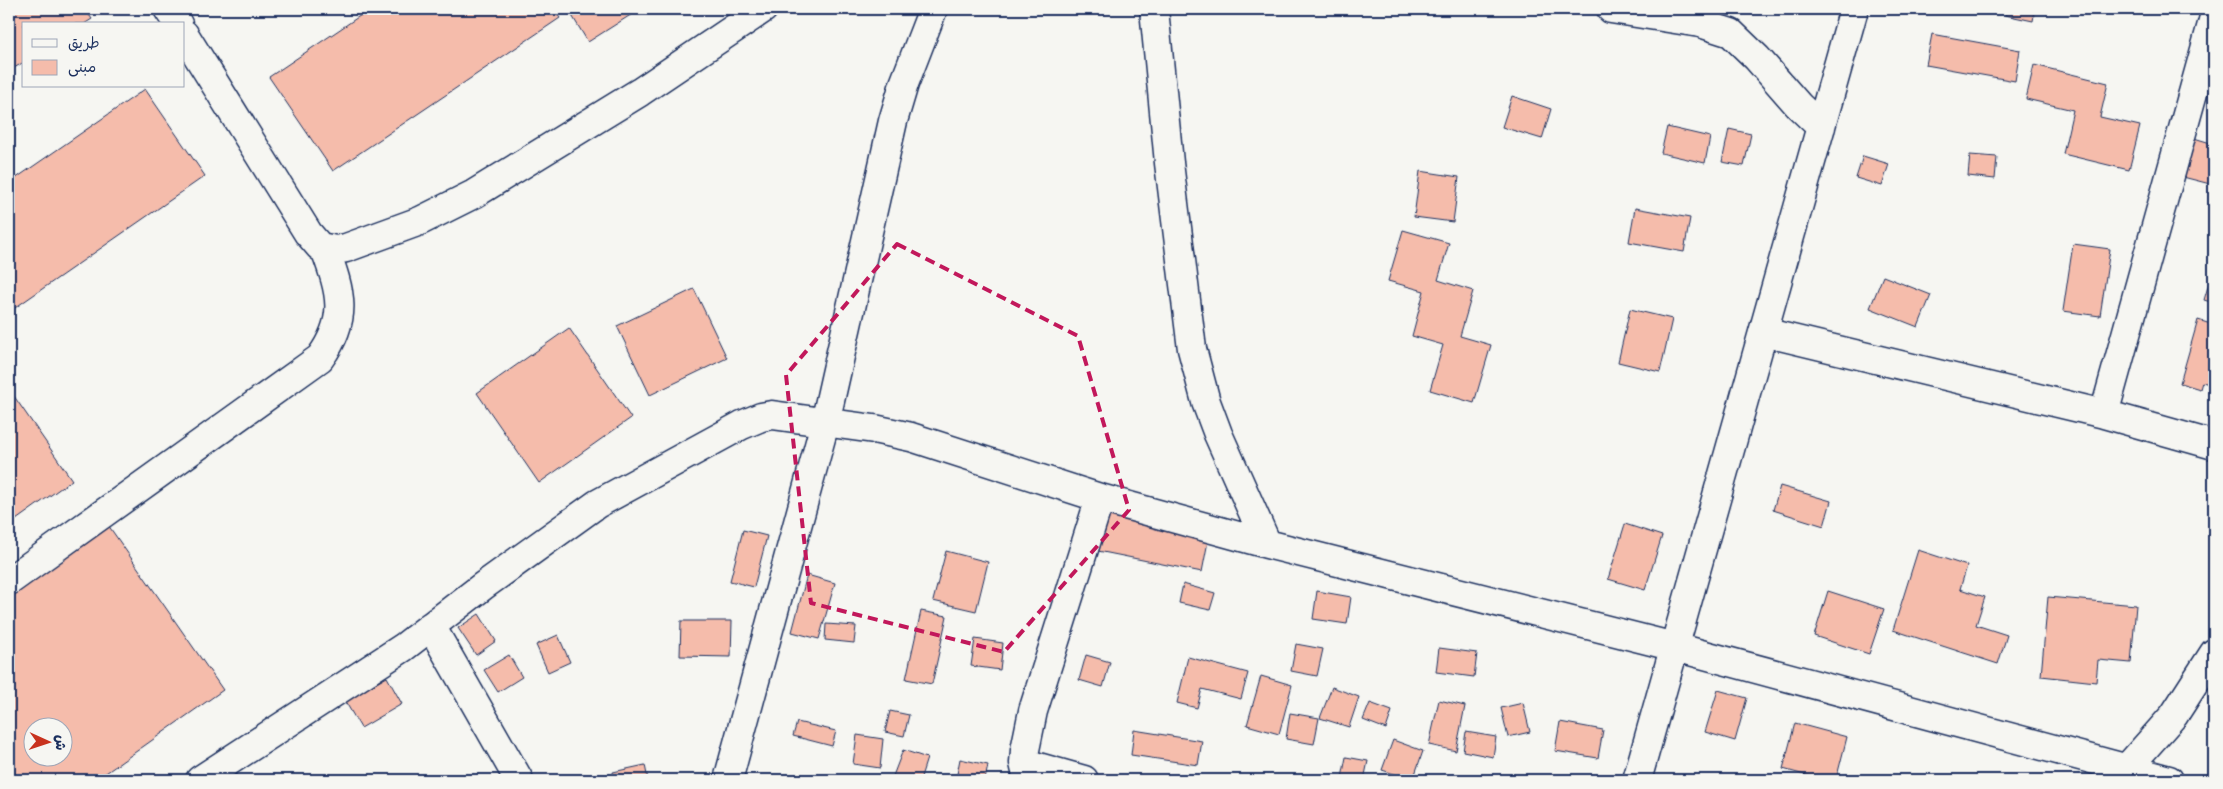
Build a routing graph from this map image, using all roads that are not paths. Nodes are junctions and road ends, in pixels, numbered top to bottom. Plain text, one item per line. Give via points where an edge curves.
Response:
1 (168, 9) edge
2 (763, 9) edge
3 (933, 9) edge
4 (1154, 9) edge
5 (1611, 9) edge
6 (1854, 9) edge
7 (2214, 17) edge
8 (177, 22) edge
9 (185, 36) edge
10 (1821, 127) junction
11 (325, 249) junction
12 (1763, 332) junction
13 (2104, 414) junction
14 (825, 423) junction
15 (2214, 445) edge
16 (1100, 498) junction
17 (1267, 544) junction
18 (9, 581) edge
19 (432, 626) junction
20 (1674, 647) junction
21 (2214, 654) edge
22 (2127, 768) junction
23 (1026, 772) edge
24 (209, 778) edge
25 (519, 780) edge
26 (728, 780) edge
27 (1084, 780) edge
28 (1637, 780) edge
29 (2169, 780) edge

1 - 8 street
2 - 11 street via 640,92 474,194 420,221 346,248
3 - 14 street via 893,120
4 - 17 street via 1192,349 1218,434
5 - 10 street via 1700,23 1731,33
6 - 10 street
7 - 13 street
9 - 11 street via 308,232
10 - 12 street
11 - 18 street via 337,282 340,312 331,343 320,358
12 - 13 street
12 - 20 street
13 - 15 street
14 - 16 street via 904,435
14 - 19 street via 772,415 742,425 598,504
14 - 26 street
16 - 17 street
16 - 23 street via 1033,711
17 - 20 street
19 - 24 street
19 - 25 street
20 - 22 street
20 - 28 street
21 - 22 street via 2174,715
22 - 29 street
23 - 27 street

